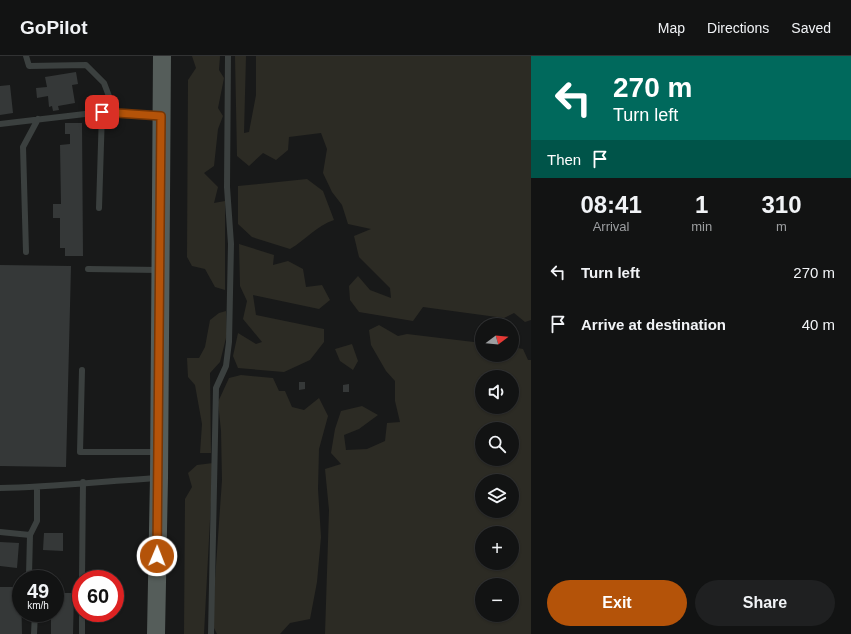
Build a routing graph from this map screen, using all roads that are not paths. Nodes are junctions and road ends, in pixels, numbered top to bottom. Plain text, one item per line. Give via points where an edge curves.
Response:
1 (26, 56) edge
2 (162, 56) edge
3 (228, 56) edge
4 (102, 112) junction
5 (115, 112) junction
6 (161, 116) junction
7 (38, 119) junction
8 (0, 124) edge
9 (99, 208) dead end
10 (26, 252) dead end
11 (88, 269) dead end
12 (159, 270) junction
13 (82, 370) dead end
14 (159, 452) junction
15 (159, 478) junction
16 (83, 482) junction
17 (37, 487) junction
18 (0, 488) edge
19 (0, 532) edge
20 (30, 535) junction
21 (29, 570) edge
22 (82, 570) edge
23 (35, 622) edge
24 (82, 622) edge
25 (34, 634) edge
26 (82, 634) edge
27 (156, 634) edge
28 (211, 634) edge

1 - 5 lane via 29,66 86,65 104,83
2 - 6 main road
3 - 28 lane via 227,187 231,244 229,342 226,366 216,388
4 - 5 lane
4 - 7 lane
4 - 9 lane
5 - 6 lane
6 - 12 main road
7 - 8 lane
7 - 10 lane via 23,147
11 - 12 lane
12 - 14 main road
13 - 14 lane via 80,452
14 - 15 main road
15 - 16 lane
15 - 27 main road
16 - 17 lane
16 - 22 lane
17 - 18 lane
17 - 20 lane via 37,521
19 - 20 lane
20 - 21 lane
23 - 25 lane
24 - 26 lane

